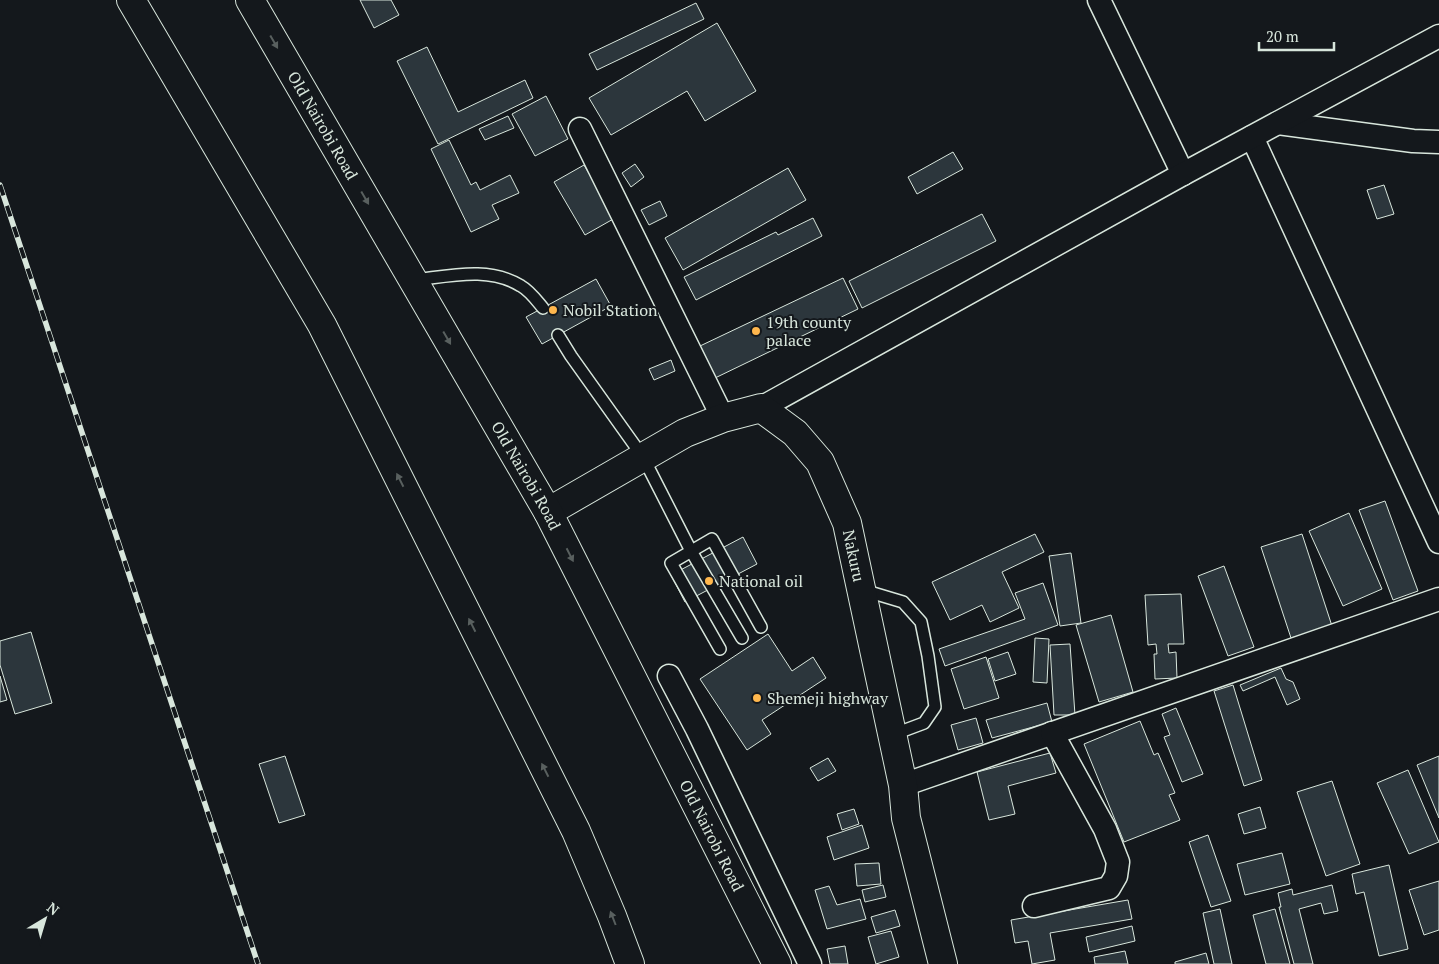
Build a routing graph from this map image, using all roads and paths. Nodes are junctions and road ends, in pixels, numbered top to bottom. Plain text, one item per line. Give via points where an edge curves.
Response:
1 (131, 0) edge
2 (250, 0) edge
3 (1099, 0) edge
4 (1439, 36) edge
5 (1278, 123) junction
6 (580, 129) dead end
7 (1252, 138) junction
8 (1439, 142) edge
9 (1183, 174) junction
10 (413, 280) junction
11 (543, 308) dead end
12 (558, 335) dead end
13 (761, 408) junction
14 (723, 418) junction
15 (643, 457) junction
16 (548, 512) junction
17 (1439, 542) edge
18 (691, 551) junction
19 (862, 590) junction
20 (1439, 599) edge
21 (762, 628) dead end
22 (742, 638) dead end
23 (720, 650) dead end
24 (669, 676) dead end
25 (1052, 733) junction
26 (892, 735) junction
27 (903, 785) junction
28 (1034, 906) dead end
29 (630, 964) edge
30 (777, 964) edge
31 (810, 964) edge
32 (943, 964) edge

29 -> 1 main road via 576,831 322,325
2 -> 10 main road, Old Nairobi Road
3 - 9 street
4 - 5 street
5 - 7 street
5 - 8 street
6 - 14 street
7 - 9 street
7 - 17 street
9 - 13 street
10 - 11 lane via 481,273 503,277 523,286
10 -> 16 main road, Old Nairobi Road
12 - 15 lane
13 - 14 main road
13 - 19 main road, Nakuru via 795,433 820,462 847,523
14 - 15 main road via 685,433
15 - 16 main road
15 - 18 lane
16 -> 30 main road, Old Nairobi Road
18 - 21 lane via 712,540
18 - 22 lane
18 - 23 lane via 671,562
19 - 26 main road, Nakuru
19 - 26 lane via 903,602 921,622 935,707 924,723
20 - 25 street
24 - 31 street
25 - 27 street
25 - 28 street via 1105,829 1118,862 1116,876 1109,888
26 - 27 main road, Nakuru
27 - 32 main road, Nakuru via 906,818

